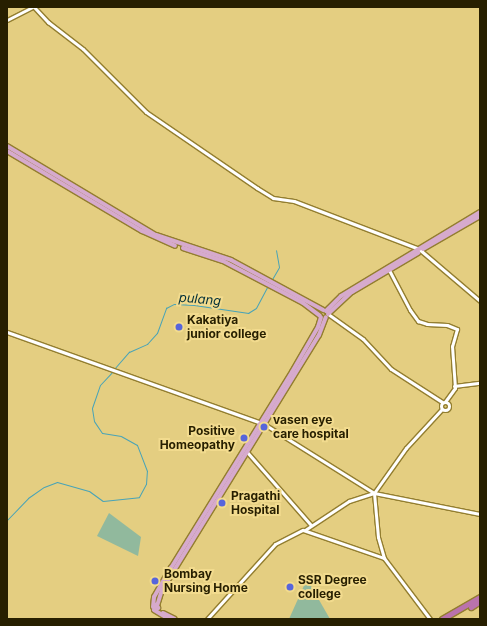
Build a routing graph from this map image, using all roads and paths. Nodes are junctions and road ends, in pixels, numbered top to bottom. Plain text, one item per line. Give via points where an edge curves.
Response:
1 (33, 7) edge
2 (7, 20) edge
3 (7, 146) edge
4 (7, 151) edge
5 (480, 212) edge
6 (480, 216) edge
7 (420, 249) junction
8 (389, 270) junction
9 (480, 301) edge
10 (326, 313) junction
11 (321, 317) junction
12 (7, 332) edge
13 (480, 383) edge
14 (454, 386) junction
15 (444, 402) junction
16 (442, 409) junction
17 (262, 423) junction
18 (247, 452) junction
19 (374, 493) junction
20 (480, 514) edge
21 (311, 525) junction
22 (305, 530) junction
23 (384, 558) junction
24 (480, 597) edge
25 (480, 601) edge
26 (156, 608) junction
27 (169, 619) edge
28 (175, 619) edge
29 (207, 619) edge
30 (430, 619) edge
31 (442, 619) edge
32 (449, 619) edge

1 - 2 street
1 - 7 street via 48,22 84,49 157,121 273,198 300,203
3 - 10 main road via 156,235 180,245 212,252 262,275
4 - 11 main road via 152,236 214,257 303,303
5 - 7 main road
6 - 7 main road
7 - 8 main road
7 - 9 street via 430,261
7 - 10 main road via 341,296
8 - 10 main road via 352,292
8 - 14 street via 418,321 447,324 457,330 452,346
10 - 11 main road
10 - 11 main road
10 - 15 street via 363,340 391,369
10 - 17 main road via 319,335
11 - 17 main road via 318,327
12 - 17 street
13 - 14 street
14 - 15 street
15 - 16 street
15 - 16 street via 449,407
16 - 19 street via 406,448
17 - 18 main road
17 - 19 street
17 - 26 main road via 168,574 153,601
18 - 21 street
18 - 26 main road via 162,590
19 - 20 street
19 - 21 street via 349,501
19 - 23 street via 378,537
21 - 22 street
22 - 23 street
22 - 29 street via 276,544
23 - 30 street
24 - 31 highway
25 - 32 highway
26 - 27 main road
26 - 28 main road

